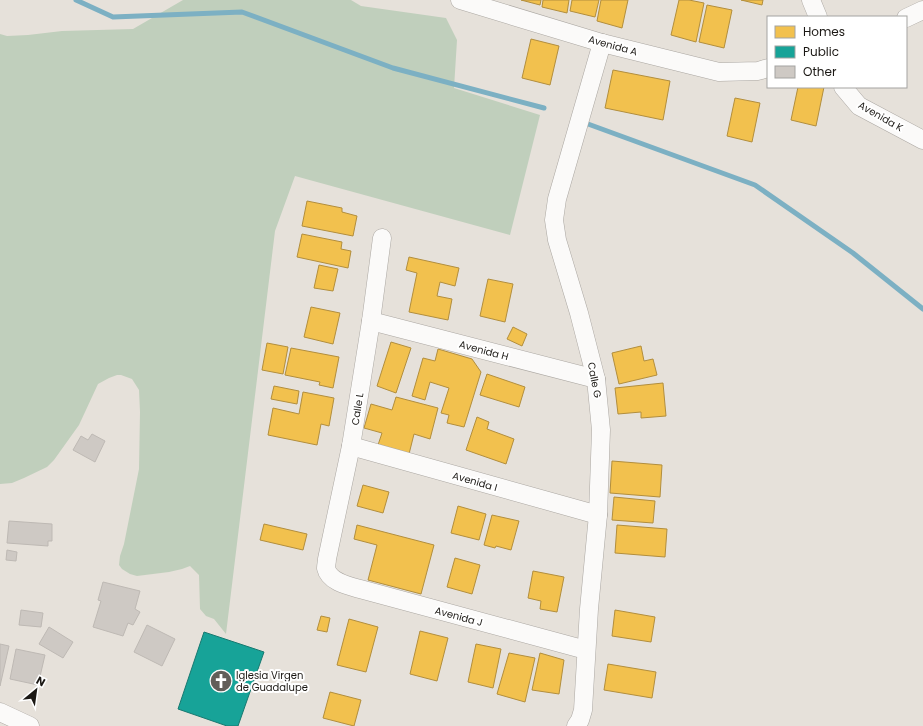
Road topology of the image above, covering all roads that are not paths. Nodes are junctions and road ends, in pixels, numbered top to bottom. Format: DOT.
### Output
graph roads {
  1 [pos="460,0"];
  2 [pos="811,0"];
  3 [pos="923,10"];
  4 [pos="818,16"];
  5 [pos="907,18"];
  6 [pos="602,43"];
  7 [pos="767,68"];
  8 [pos="844,88"];
  9 [pos="923,140"];
  10 [pos="382,238"];
  11 [pos="371,320"];
  12 [pos="596,379"];
  13 [pos="351,446"];
  14 [pos="598,515"];
  15 [pos="332,578"];
  16 [pos="586,650"];
  17 [pos="0,712"];
  18 [pos="30,726"];
  19 [pos="576,726"];
  1 -- 6 [label="street, Avenida A"];
  2 -- 4 [label="street"];
  3 -- 5 [label="street"];
  6 -- 7 [label="street, Avenida A"];
  6 -- 12 [label="street, Calle G"];
  8 -- 9 [label="street, Avenida K"];
  10 -- 11 [label="street, Calle L"];
  11 -- 12 [label="street, Avenida H"];
  11 -- 13 [label="street, Calle L"];
  12 -- 14 [label="street, Calle G"];
  13 -- 14 [label="street, Avenida I"];
  13 -- 15 [label="street, Calle L"];
  14 -- 16 [label="street, Calle G"];
  15 -- 16 [label="street, Avenida J"];
  16 -- 19 [label="street, Calle G"];
  17 -- 18 [label="street"];
}
